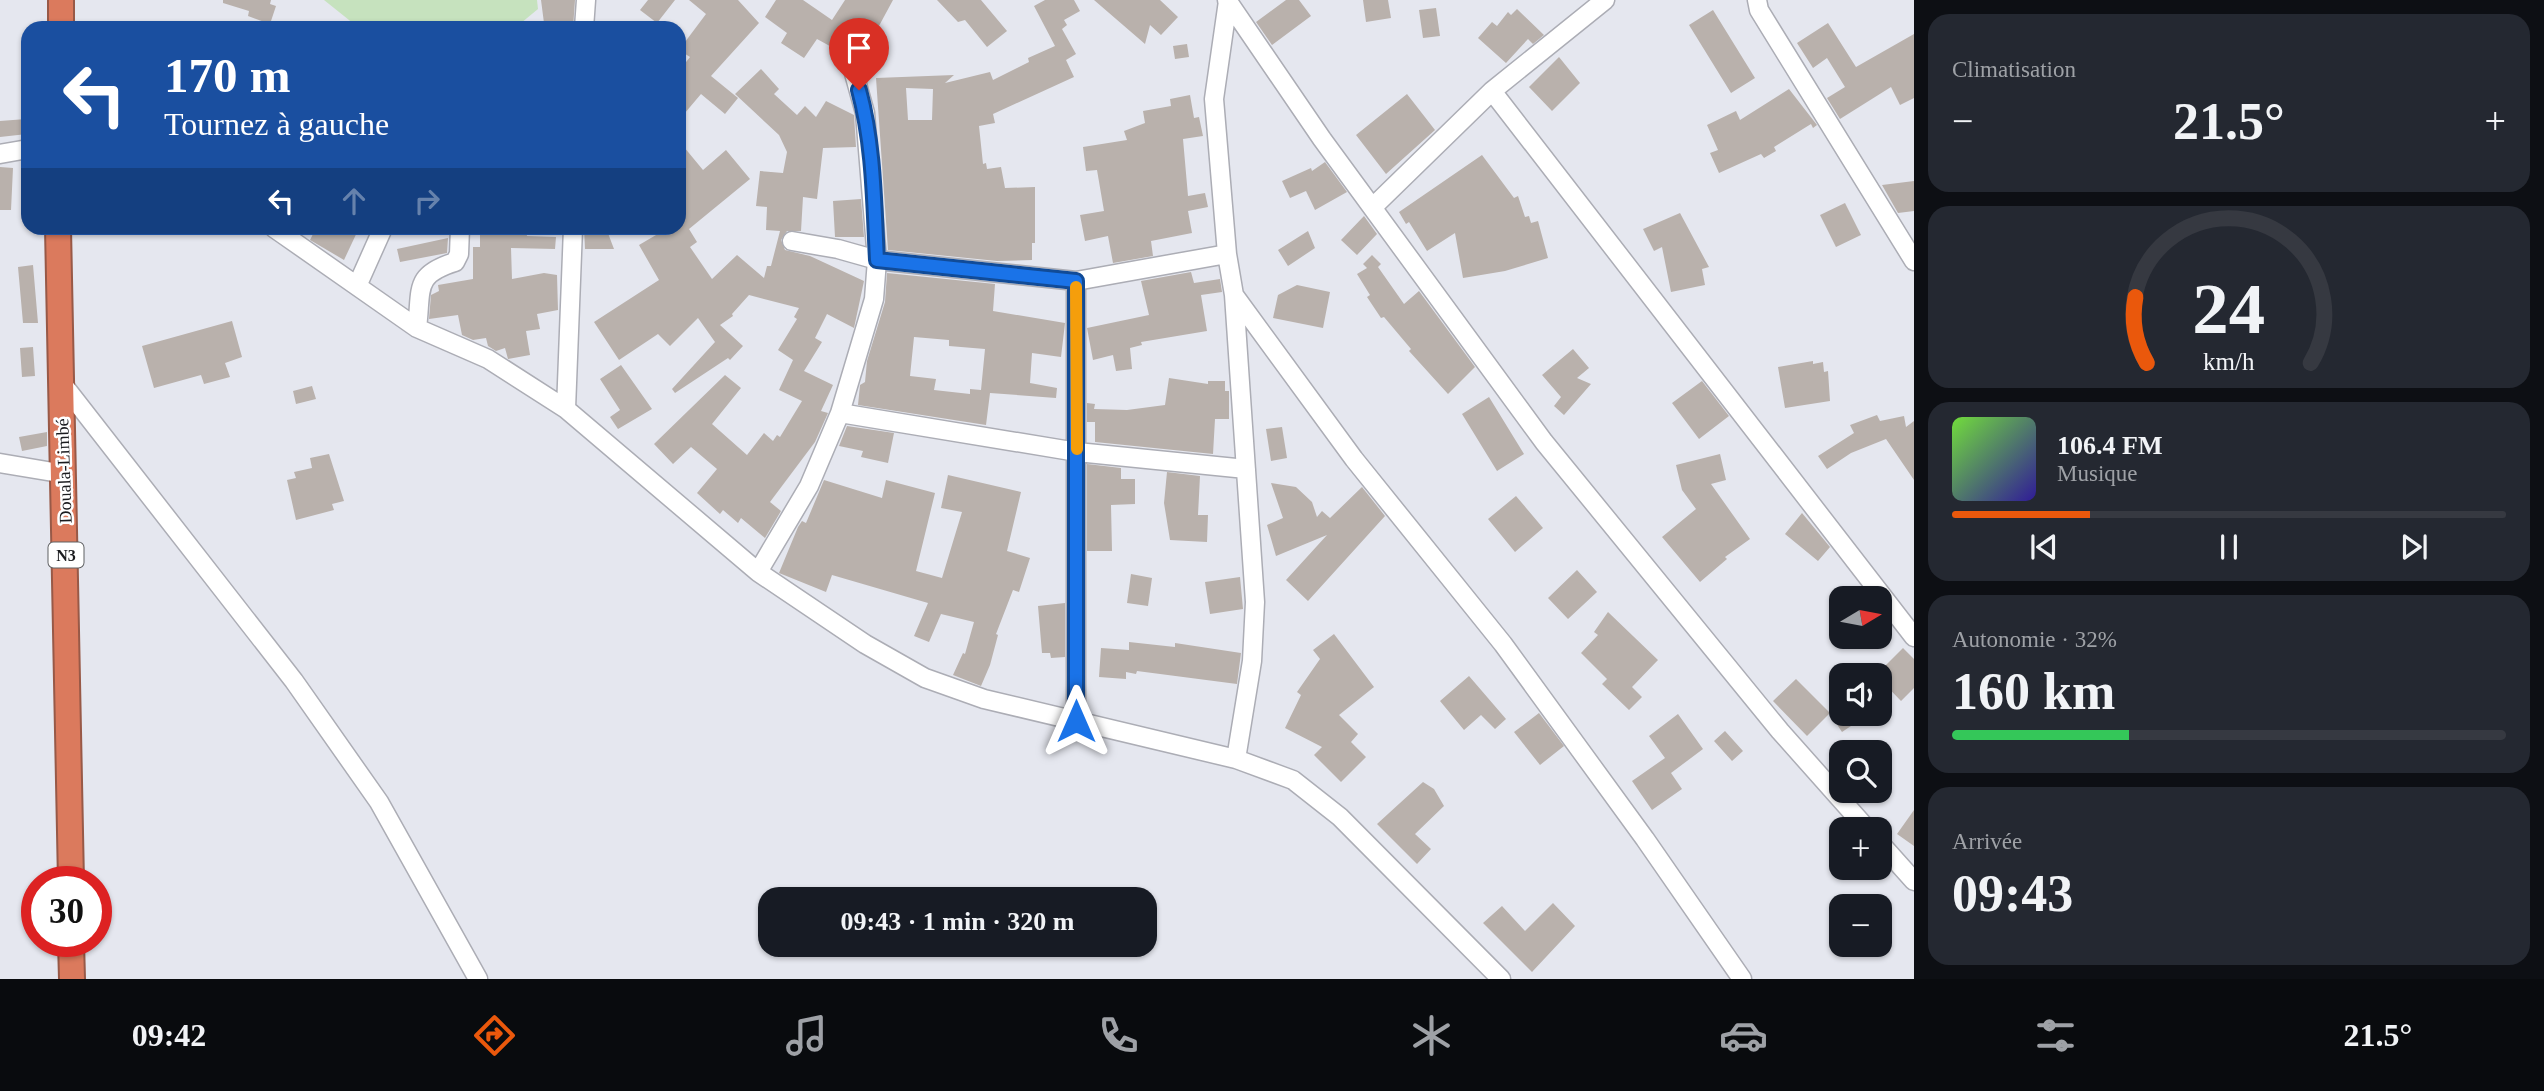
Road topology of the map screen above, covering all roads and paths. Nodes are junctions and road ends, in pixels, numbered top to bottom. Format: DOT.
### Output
graph roads {
  1 [pos="61,0"];
  2 [pos="586,0"];
  3 [pos="1228,0"];
  4 [pos="1605,0"];
  5 [pos="1757,0"];
  6 [pos="61,21"];
  7 [pos="584,21"];
  8 [pos="852,66"];
  9 [pos="1492,91"];
  10 [pos="21,150"];
  11 [pos="0,154"];
  12 [pos="1374,206"];
  13 [pos="58,235"];
  14 [pos="284,235"];
  15 [pos="380,235"];
  16 [pos="460,235"];
  17 [pos="573,235"];
  18 [pos="792,241"];
  19 [pos="1227,254"];
  20 [pos="877,260"];
  21 [pos="1914,261"];
  22 [pos="1076,281"];
  23 [pos="358,284"];
  24 [pos="1234,295"];
  25 [pos="417,328"];
  26 [pos="61,382"];
  27 [pos="566,409"];
  28 [pos="840,413"];
  29 [pos="1077,452"];
  30 [pos="0,463"];
  31 [pos="1246,469"];
  32 [pos="65,474"];
  33 [pos="758,572"];
  34 [pos="1914,638"];
  35 [pos="1076,721"];
  36 [pos="1236,759"];
  37 [pos="1856,817"];
  38 [pos="1892,856"];
  39 [pos="71,866"];
  40 [pos="1914,881"];
  41 [pos="71,957"];
  42 [pos="72,979"];
  43 [pos="478,979"];
  44 [pos="1501,979"];
  45 [pos="1742,979"];
  1 -- 6 [label="highway"];
  2 -- 7 [label="street"];
  3 -- 12 [label="street"];
  3 -- 19 [label="street"];
  4 -- 9 [label="street"];
  5 -- 21 [label="street"];
  8 -- 20 [label="street"];
  9 -- 12 [label="street"];
  9 -- 34 [label="street"];
  10 -- 11 [label="street"];
  12 -- 37 [label="street"];
  13 -- 26 [label="highway, Douala-Limbé / N3"];
  14 -- 23 [label="street"];
  15 -- 23 [label="street"];
  16 -- 25 [label="street"];
  17 -- 27 [label="street"];
  18 -- 20 [label="street"];
  19 -- 22 [label="street"];
  19 -- 24 [label="street"];
  20 -- 22 [label="street"];
  20 -- 28 [label="street"];
  22 -- 29 [label="street"];
  23 -- 25 [label="street"];
  24 -- 31 [label="street"];
  24 -- 45 [label="street"];
  25 -- 27 [label="street"];
  26 -- 32 [label="highway, Douala-Limbé / N3"];
  26 -- 43 [label="street"];
  27 -- 33 [label="street"];
  28 -- 29 [label="street"];
  28 -- 33 [label="street"];
  29 -- 31 [label="street"];
  29 -- 35 [label="street"];
  30 -- 32 [label="street"];
  31 -- 36 [label="street"];
  32 -- 39 [label="highway, Douala-Limbé / N3"];
  33 -- 35 [label="street"];
  35 -- 36 [label="street"];
  36 -- 44 [label="street"];
  38 -- 40 [label="street"];
  41 -- 42 [label="highway"];
}
